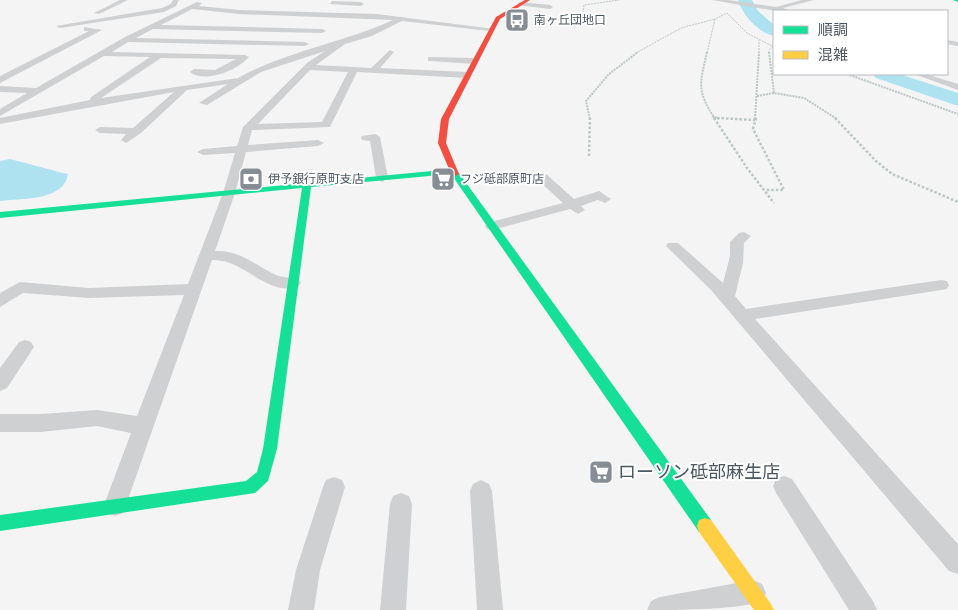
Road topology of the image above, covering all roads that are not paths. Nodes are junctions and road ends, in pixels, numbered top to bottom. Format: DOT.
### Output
graph roads {
  1 [pos="125,0"];
  2 [pos="205,0"];
  3 [pos="771,0"];
  4 [pos="811,0"];
  5 [pos="721,1"];
  6 [pos="175,2"];
  7 [pos="333,2"];
  8 [pos="524,2"];
  9 [pos="191,4"];
  10 [pos="366,4"];
  11 [pos="264,7"];
  12 [pos="550,7"];
  13 [pos="212,9"];
  14 [pos="776,10"];
  15 [pos="256,12"];
  16 [pos="327,15"];
  17 [pos="116,16"];
  18 [pos="401,19"];
  19 [pos="60,26"];
  20 [pos="150,27"];
  21 [pos="185,28"];
  22 [pos="490,29"];
  23 [pos="322,31"];
  24 [pos="101,38"];
  25 [pos="110,38"];
  26 [pos="127,40"];
  27 [pos="343,42"];
  28 [pos="272,43"];
  29 [pos="305,44"];
  30 [pos="390,52"];
  31 [pos="102,54"];
  32 [pos="158,56"];
  33 [pos="214,57"];
  34 [pos="246,57"];
  35 [pos="431,59"];
  36 [pos="474,61"];
  37 [pos="308,67"];
  38 [pos="354,69"];
  39 [pos="258,70"];
  40 [pos="373,70"];
  41 [pos="194,72"];
  42 [pos="396,72"];
  43 [pos="466,75"];
  44 [pos="921,75"];
  45 [pos="0,80"];
  46 [pos="240,80"];
  47 [pos="393,83"];
  48 [pos="958,87"];
  49 [pos="0,89"];
  50 [pos="183,89"];
  51 [pos="39,91"];
  52 [pos="170,91"];
  53 [pos="204,103"];
  54 [pos="88,104"];
  55 [pos="0,113"];
  56 [pos="0,121"];
  57 [pos="249,127"];
  58 [pos="100,130"];
  59 [pos="137,131"];
  60 [pos="366,138"];
  61 [pos="126,140"];
  62 [pos="318,143"];
  63 [pos="242,148"];
  64 [pos="203,152"];
  65 [pos="453,171"];
  66 [pos="542,177"];
  67 [pos="382,178"];
  68 [pos="306,185"];
  69 [pos="229,193"];
  70 [pos="604,199"];
  71 [pos="575,207"];
  72 [pos="0,215"];
  73 [pos="492,226"];
  74 [pos="744,236"];
  75 [pos="673,246"];
  76 [pos="206,256"];
  77 [pos="293,283"];
  78 [pos="941,285"];
  79 [pos="194,289"];
  80 [pos="727,297"];
  81 [pos="0,301"];
  82 [pos="742,315"];
  83 [pos="25,347"];
  84 [pos="0,383"];
  85 [pos="0,423"];
  86 [pos="143,426"];
  87 [pos="784,486"];
  88 [pos="334,487"];
  89 [pos="481,491"];
  90 [pos="401,504"];
  91 [pos="115,505"];
  92 [pos="0,522"];
  93 [pos="958,562"];
  94 [pos="759,602"];
  95 [pos="301,610"];
  96 [pos="393,610"];
  97 [pos="490,610"];
  98 [pos="660,610"];
  99 [pos="864,610"];
  1 -- 17 [label="street"];
  2 -- 9 [label="street"];
  3 -- 14 [label="street"];
  4 -- 14 [label="street"];
  5 -- 14 [label="street"];
  6 -- 9 [label="street"];
  6 -- 17 [label="street"];
  7 -- 10 [label="street"];
  7 -- 16 [label="street"];
  8 -- 12 [label="street"];
  8 -- 22 [label="street"];
  9 -- 13 [label="street"];
  9 -- 20 [label="street"];
  11 -- 15 [label="street"];
  13 -- 15 [label="street"];
  13 -- 21 [label="street"];
  15 -- 16 [label="street"];
  16 -- 18 [label="street"];
  16 -- 23 [label="street"];
  17 -- 19 [label="street"];
  18 -- 22 [label="street"];
  18 -- 27 [label="street"];
  20 -- 21 [label="street"];
  20 -- 26 [label="street"];
  21 -- 23 [label="street"];
  22 -- 36 [label="street"];
  23 -- 29 [label="street"];
  24 -- 45 [label="street"];
  25 -- 26 [label="street"];
  26 -- 28 [label="street"];
  26 -- 31 [label="street"];
  27 -- 37 [label="street"];
  27 -- 39 [label="street"];
  28 -- 29 [label="street"];
  28 -- 34 [label="street"];
  29 -- 39 [label="street"];
  30 -- 40 [label="street"];
  31 -- 32 [label="street"];
  31 -- 51 [label="street"];
  32 -- 33 [label="street"];
  32 -- 54 [label="street"];
  33 -- 34 [label="street"];
  33 -- 41 [label="street"];
  34 -- 41 [label="street"];
  35 -- 36 [label="street"];
  36 -- 43 [label="street"];
  37 -- 38 [label="street"];
  37 -- 57 [label="street"];
  38 -- 40 [label="street"];
  38 -- 57 [label="street"];
  39 -- 46 [label="street"];
  40 -- 42 [label="street"];
  41 -- 52 [label="street"];
  42 -- 43 [label="street"];
  42 -- 47 [label="street"];
  43 -- 65 [label="street"];
  44 -- 48 [label="street"];
  46 -- 50 [label="street"];
  46 -- 53 [label="street"];
  49 -- 51 [label="street"];
  50 -- 52 [label="street"];
  50 -- 59 [label="street"];
  51 -- 55 [label="street"];
  52 -- 54 [label="street"];
  54 -- 56 [label="street"];
  57 -- 63 [label="street"];
  58 -- 59 [label="street"];
  59 -- 61 [label="street"];
  60 -- 67 [label="street"];
  62 -- 63 [label="street"];
  63 -- 64 [label="street"];
  63 -- 69 [label="street"];
  65 -- 67 [label="street"];
  65 -- 73 [label="street"];
  66 -- 71 [label="street"];
  67 -- 68 [label="street"];
  68 -- 69 [label="street"];
  68 -- 77 [label="street"];
  69 -- 72 [label="street"];
  69 -- 76 [label="street"];
  70 -- 71 [label="street"];
  71 -- 73 [label="street"];
  73 -- 94 [label="street"];
  74 -- 80 [label="street"];
  75 -- 80 [label="street"];
  76 -- 77 [label="street"];
  76 -- 79 [label="street"];
  77 -- 91 [label="street"];
  78 -- 82 [label="street"];
  79 -- 81 [label="street"];
  79 -- 86 [label="street"];
  80 -- 82 [label="street"];
  82 -- 93 [label="street"];
  83 -- 84 [label="street"];
  85 -- 86 [label="street"];
  86 -- 91 [label="street"];
  87 -- 99 [label="street"];
  88 -- 95 [label="street"];
  89 -- 97 [label="street"];
  90 -- 96 [label="street"];
  91 -- 92 [label="street"];
  94 -- 98 [label="street"];
}
